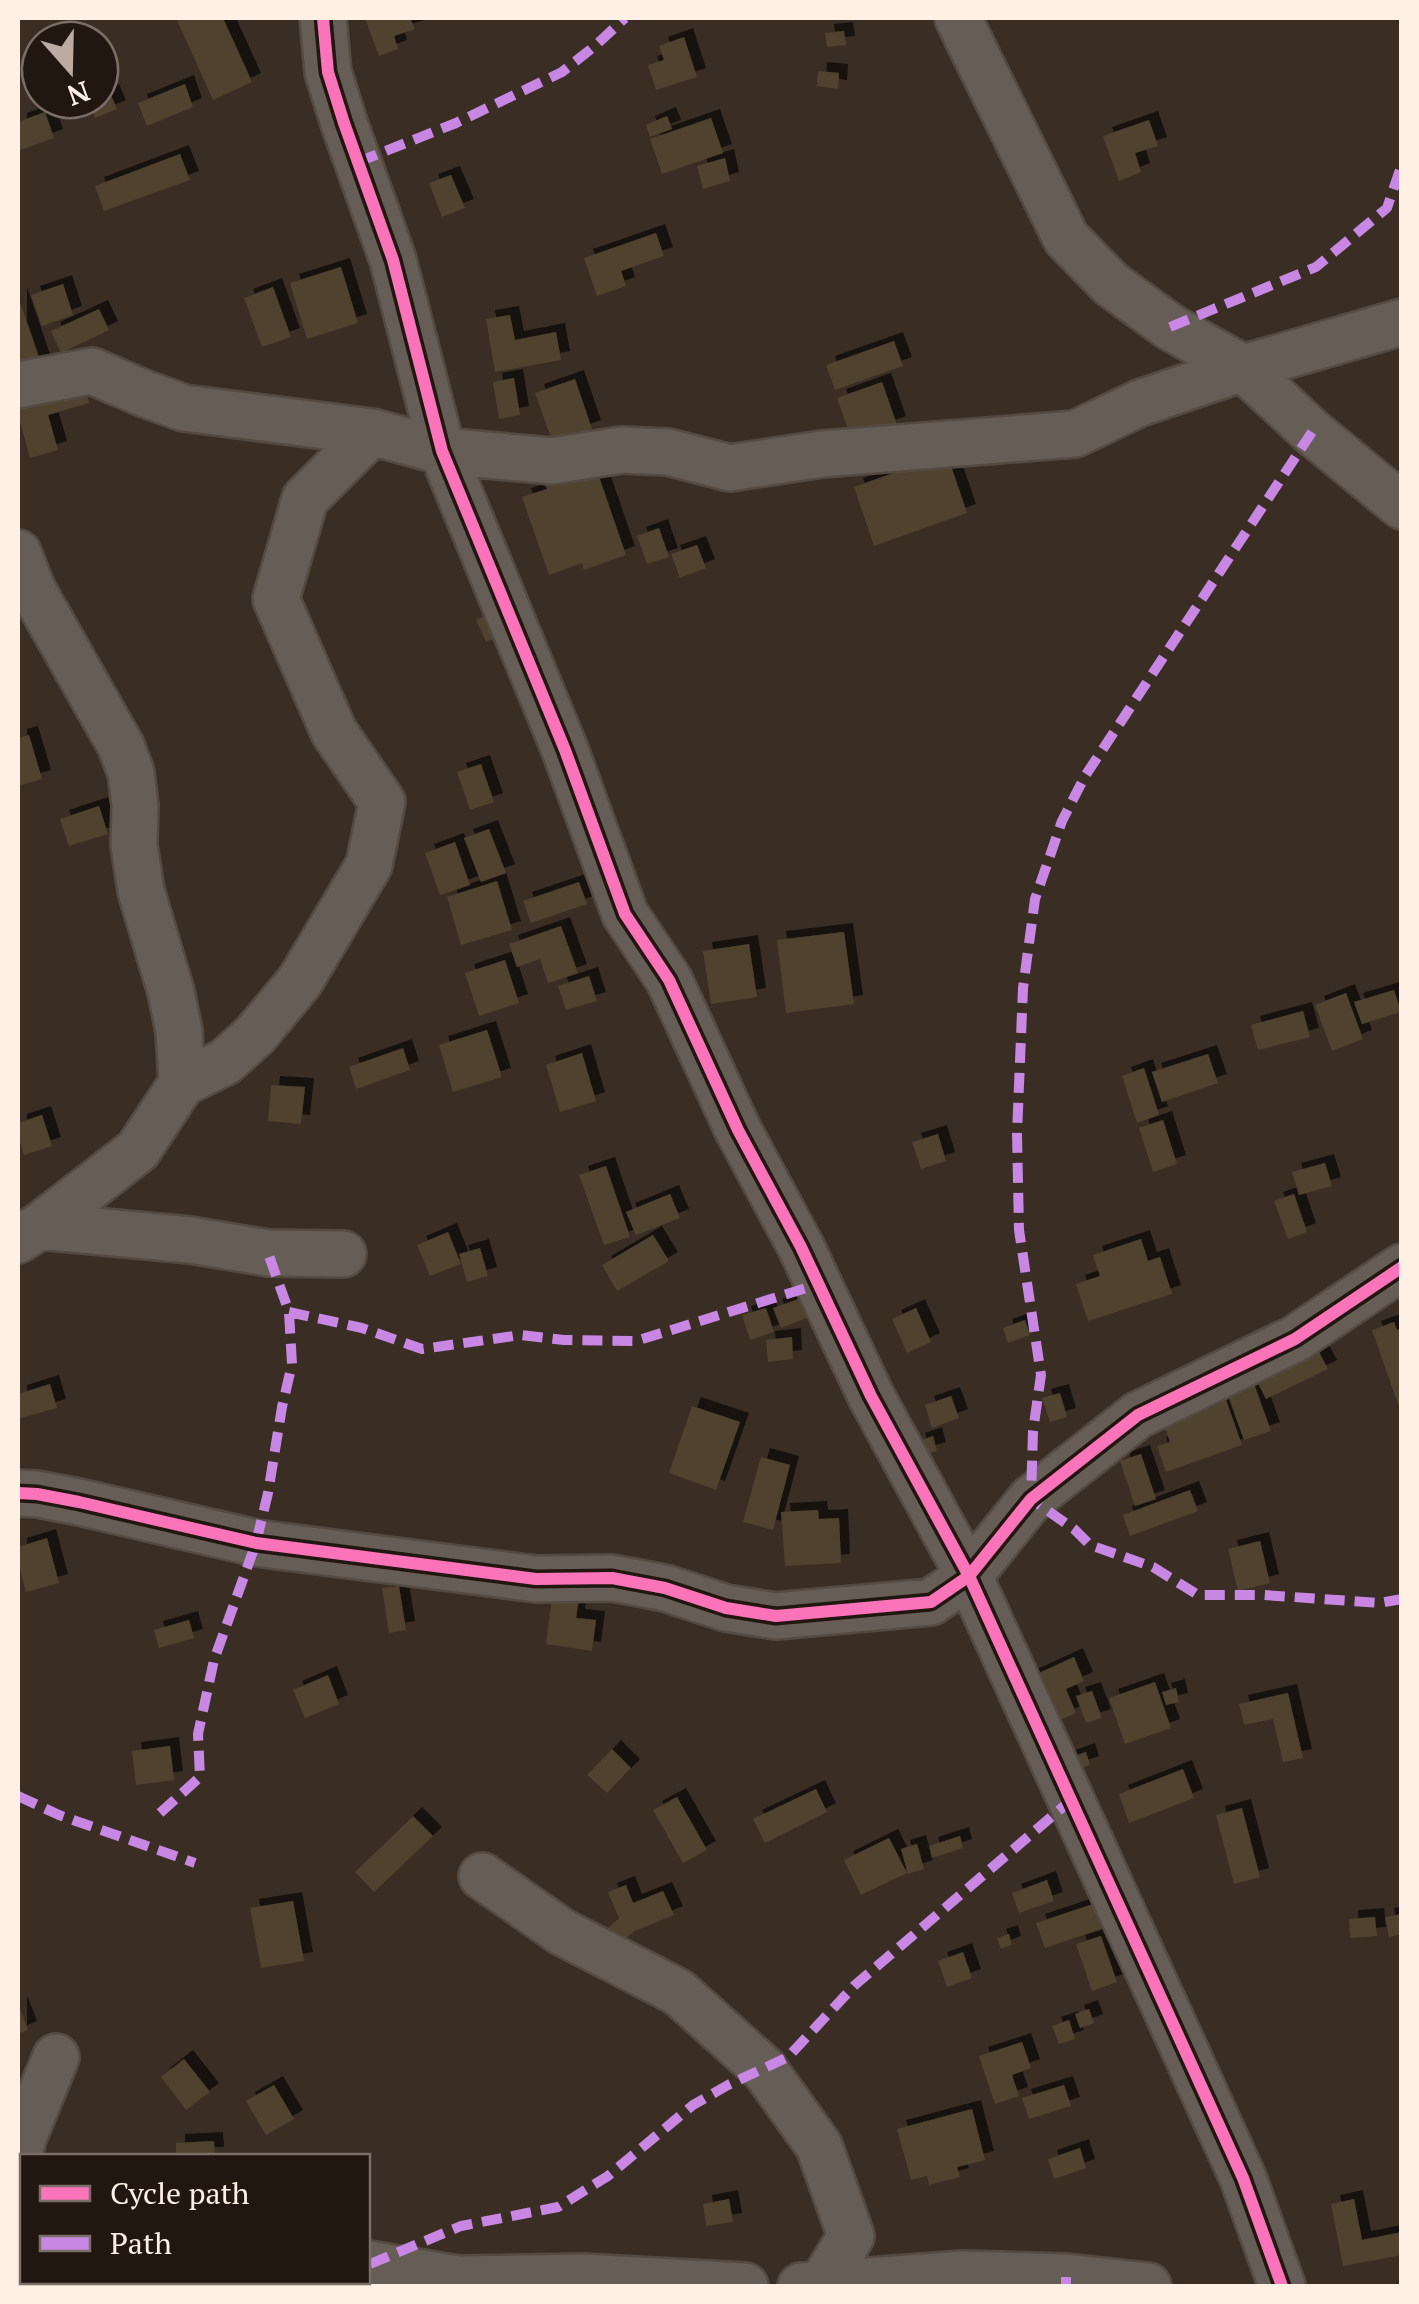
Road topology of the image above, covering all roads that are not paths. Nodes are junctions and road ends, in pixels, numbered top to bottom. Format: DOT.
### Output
graph roads {
  1 [pos="323,18"];
  2 [pos="958,18"];
  3 [pos="1402,322"];
  4 [pos="1243,368"];
  5 [pos="18,385"];
  6 [pos="372,432"];
  7 [pos="442,451"];
  8 [pos="1402,506"];
  9 [pos="18,553"];
  10 [pos="182,1083"];
  11 [pos="29,1233"];
  12 [pos="344,1254"];
  13 [pos="1402,1267"];
  14 [pos="18,1493"];
  15 [pos="969,1576"];
  16 [pos="482,1876"];
  17 [pos="56,2057"];
  18 [pos="18,2160"];
  19 [pos="370,2264"];
  20 [pos="808,2285"];
  21 [pos="745,2286"];
  22 [pos="1148,2286"];
  23 [pos="1282,2286"];
  1 -- 7 [label="street"];
  2 -- 4 [label="street"];
  3 -- 4 [label="street"];
  4 -- 7 [label="street"];
  4 -- 8 [label="street"];
  5 -- 6 [label="street"];
  6 -- 7 [label="street"];
  6 -- 10 [label="street"];
  7 -- 15 [label="street"];
  9 -- 10 [label="street"];
  10 -- 11 [label="street"];
  11 -- 12 [label="street"];
  13 -- 15 [label="street"];
  14 -- 15 [label="street"];
  15 -- 23 [label="street"];
  16 -- 20 [label="street"];
  17 -- 18 [label="street"];
  19 -- 21 [label="street"];
  20 -- 22 [label="street"];
}
